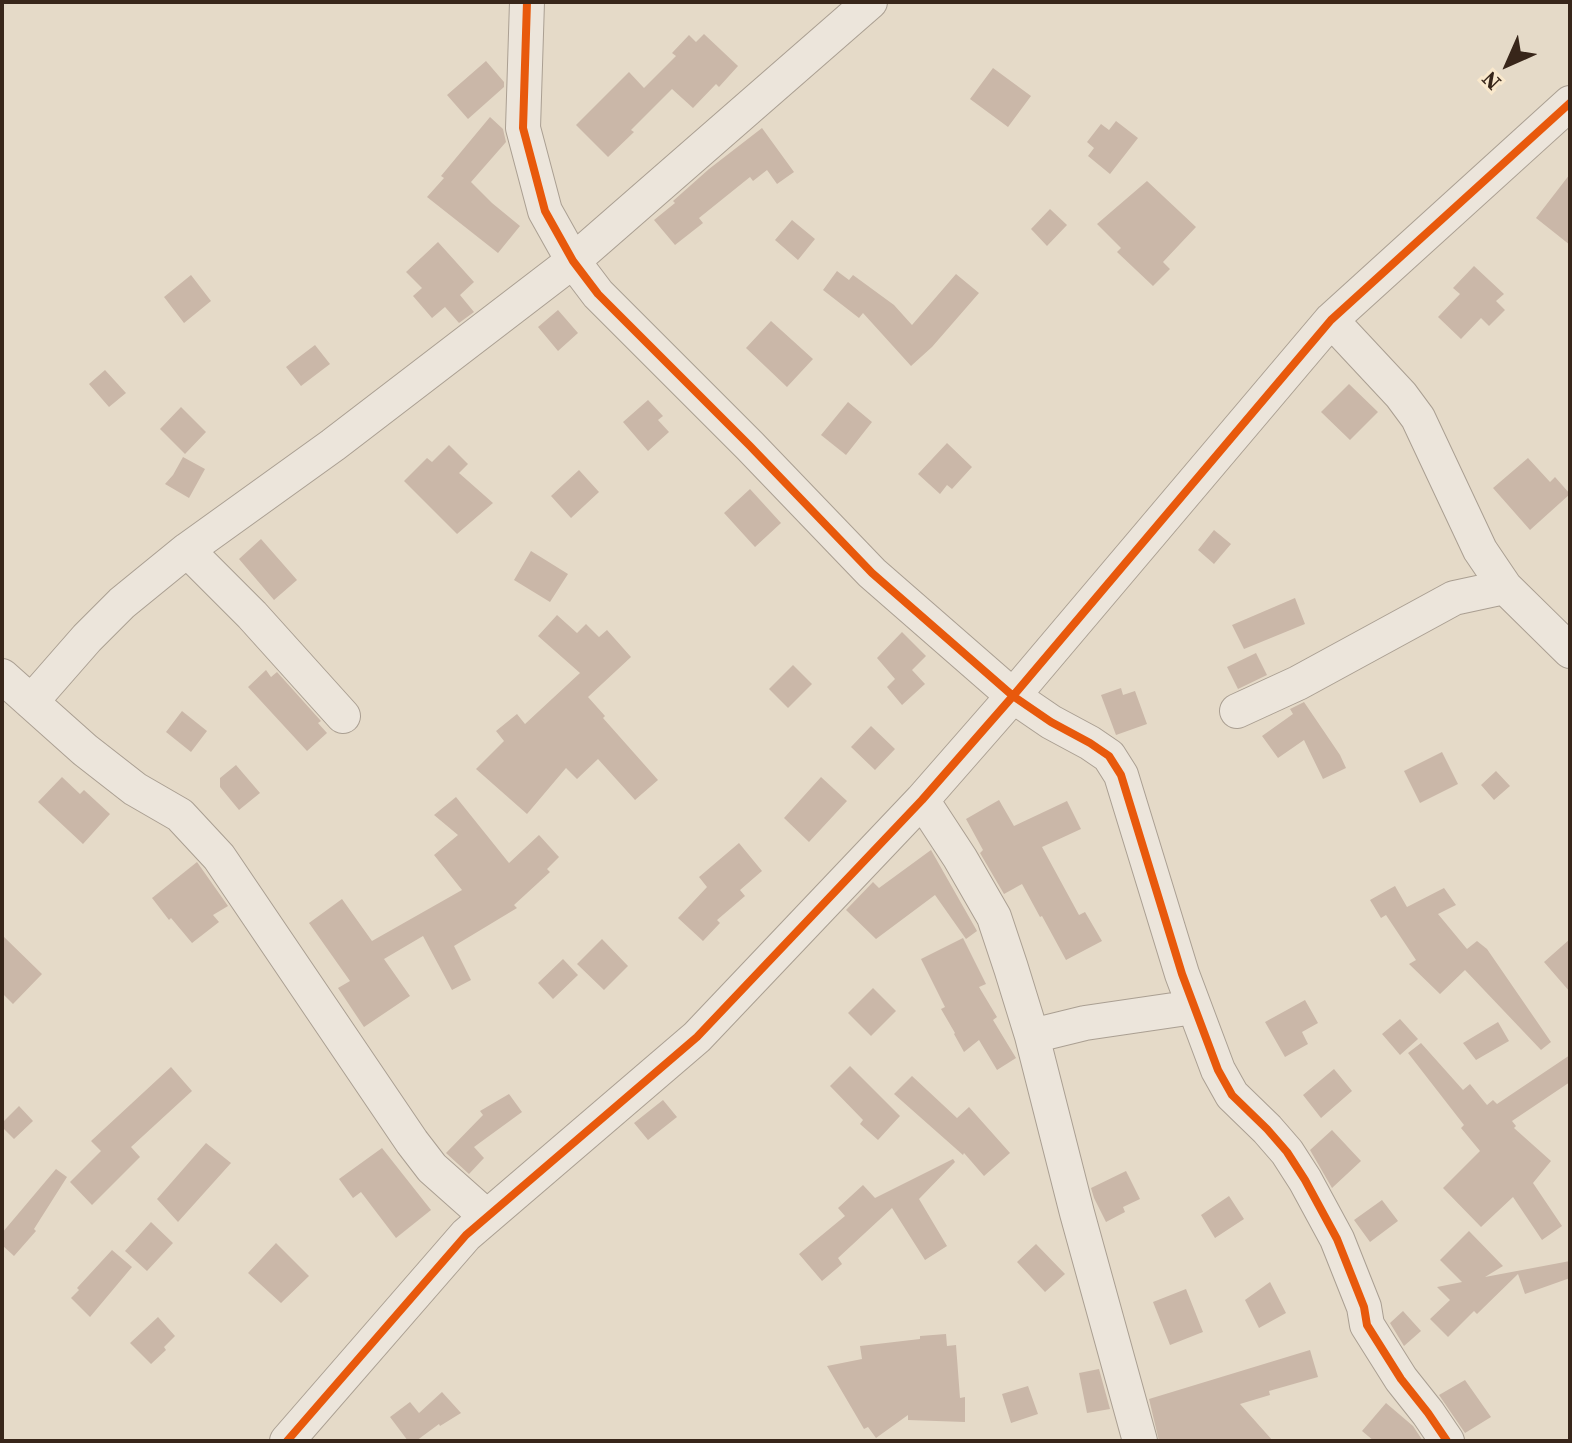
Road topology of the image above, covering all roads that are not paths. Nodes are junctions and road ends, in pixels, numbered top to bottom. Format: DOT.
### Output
graph roads {
  1 [pos="527,2"];
  2 [pos="870,2"];
  3 [pos="1570,103"];
  4 [pos="573,261"];
  5 [pos="1331,320"];
  6 [pos="187,550"];
  7 [pos="1505,587"];
  8 [pos="1570,651"];
  9 [pos="2,676"];
  10 [pos="1013,696"];
  11 [pos="31,702"];
  12 [pos="1237,711"];
  13 [pos="343,716"];
  14 [pos="922,800"];
  15 [pos="1194,1007"];
  16 [pos="1032,1036"];
  17 [pos="486,1216"];
  18 [pos="287,1441"];
  19 [pos="1140,1441"];
  20 [pos="1447,1441"];
  1 -- 4 [label="street"];
  2 -- 4 [label="street"];
  3 -- 5 [label="street"];
  4 -- 6 [label="street"];
  4 -- 10 [label="street"];
  5 -- 7 [label="street"];
  5 -- 10 [label="street"];
  6 -- 11 [label="street"];
  6 -- 13 [label="street"];
  7 -- 8 [label="street"];
  7 -- 12 [label="street"];
  9 -- 11 [label="street"];
  10 -- 14 [label="street"];
  10 -- 15 [label="street"];
  11 -- 17 [label="street"];
  14 -- 16 [label="street"];
  14 -- 17 [label="street"];
  15 -- 16 [label="street"];
  15 -- 20 [label="street"];
  16 -- 19 [label="street"];
  17 -- 18 [label="street"];
}
